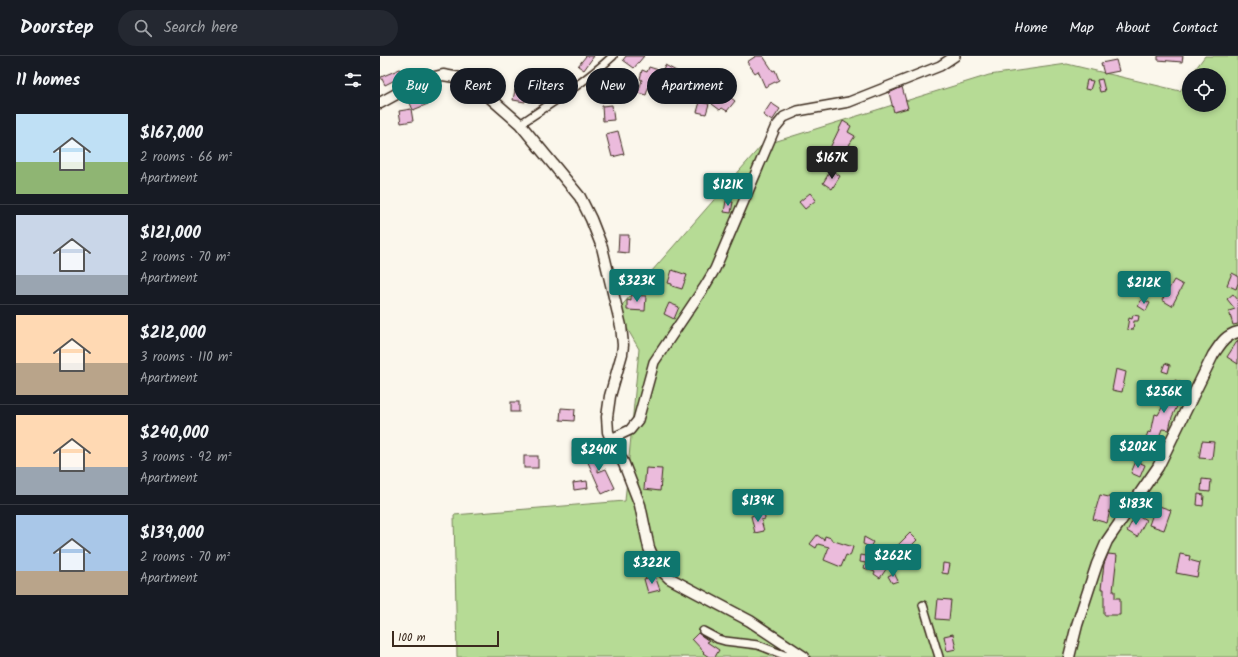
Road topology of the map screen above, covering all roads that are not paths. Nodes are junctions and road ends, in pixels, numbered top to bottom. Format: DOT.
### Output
graph roads {
  1 [pos="613,56"];
  2 [pos="955,56"];
  3 [pos="380,103"];
  4 [pos="520,124"];
  5 [pos="1238,332"];
  6 [pos="611,440"];
  7 [pos="923,606"];
  8 [pos="703,631"];
  9 [pos="803,657"];
  10 [pos="939,657"];
  11 [pos="1069,657"];
  1 -- 4 [label="street"];
  2 -- 6 [label="street"];
  3 -- 4 [label="main road"];
  4 -- 6 [label="main road"];
  5 -- 11 [label="main road"];
  6 -- 9 [label="main road"];
  7 -- 10 [label="street"];
  8 -- 9 [label="street"];
}
